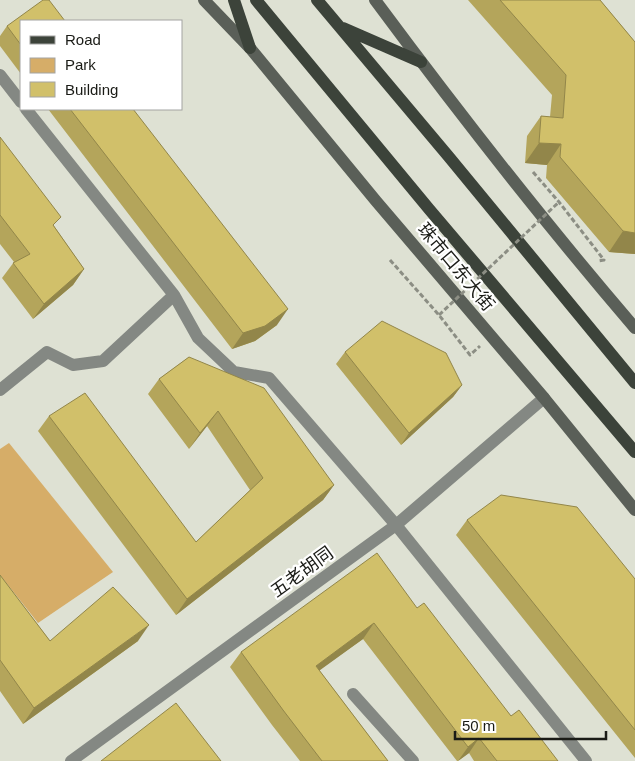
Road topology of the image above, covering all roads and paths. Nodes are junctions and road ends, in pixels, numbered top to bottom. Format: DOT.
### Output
graph roads {
  1 [pos="204,0"];
  2 [pos="234,0"];
  3 [pos="256,0"];
  4 [pos="317,0"];
  5 [pos="375,0"];
  6 [pos="339,26"];
  7 [pos="250,48"];
  8 [pos="421,62"];
  9 [pos="0,75"];
  10 [pos="20,101"];
  11 [pos="27,110"];
  12 [pos="533,172"];
  13 [pos="559,202"];
  14 [pos="390,260"];
  15 [pos="604,260"];
  16 [pos="174,295"];
  17 [pos="439,315"];
  18 [pos="635,328"];
  19 [pos="470,355"];
  20 [pos="635,383"];
  21 [pos="0,390"];
  22 [pos="544,398"];
  23 [pos="635,452"];
  24 [pos="635,510"];
  25 [pos="396,525"];
  26 [pos="353,694"];
  27 [pos="71,761"];
  28 [pos="413,761"];
  29 [pos="586,761"];
  1 -- 7 [label="street, 珠市口东大街"];
  2 -- 7 [label="main road"];
  3 -- 23 [label="main road, 珠市口东大街"];
  4 -- 6 [label="main road"];
  5 -- 8 [label="street"];
  6 -- 8 [label="main road"];
  6 -- 20 [label="main road"];
  7 -- 22 [label="street, 珠市口东大街"];
  8 -- 18 [label="street"];
  9 -- 10 [label="street"];
  11 -- 16 [label="street"];
  12 -- 13 [label="path"];
  13 -- 15 [label="path"];
  13 -- 17 [label="path, bridge"];
  14 -- 17 [label="path"];
  16 -- 21 [label="street"];
  16 -- 25 [label="street"];
  17 -- 19 [label="path"];
  22 -- 24 [label="street, 珠市口东大街"];
  22 -- 25 [label="street, 五老胡同"];
  25 -- 27 [label="street, 五老胡同"];
  25 -- 29 [label="street"];
  26 -- 28 [label="street"];
}
